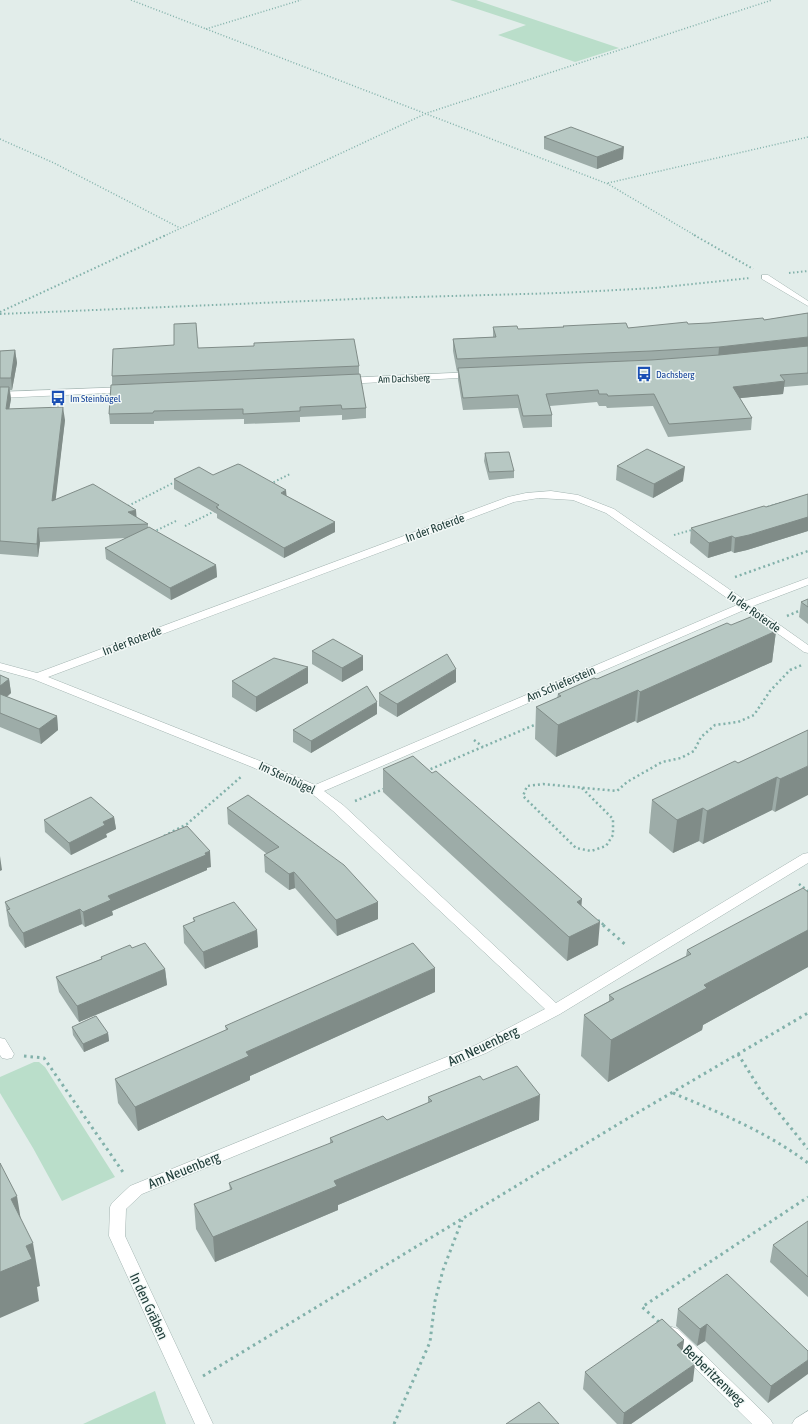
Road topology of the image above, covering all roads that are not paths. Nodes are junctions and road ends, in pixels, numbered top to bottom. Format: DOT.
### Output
graph roads {
  1 [pos="765,277"];
  2 [pos="808,304"];
  3 [pos="484,375"];
  4 [pos="334,381"];
  5 [pos="137,389"];
  6 [pos="0,395"];
  7 [pos="808,581"];
  8 [pos="744,606"];
  9 [pos="808,650"];
  10 [pos="0,666"];
  11 [pos="37,677"];
  12 [pos="315,790"];
  13 [pos="808,857"];
  14 [pos="555,1010"];
  15 [pos="136,1190"];
  16 [pos="663,1326"];
  17 [pos="808,1419"];
  18 [pos="204,1424"];
  19 [pos="764,1424"];
  20 [pos="801,1424"];
  1 -- 2 [label="lane"];
  3 -- 4 [label="street, Am Dachsberg"];
  5 -- 6 [label="street"];
  7 -- 8 [label="street, Am Schieferstein"];
  8 -- 9 [label="street, In der Roterde"];
  8 -- 11 [label="street, In der Roterde"];
  8 -- 12 [label="street, Am Schieferstein"];
  10 -- 11 [label="street, Im Steinbügel"];
  11 -- 12 [label="street, Im Steinbügel"];
  12 -- 14 [label="street, Im Steinbügel"];
  13 -- 14 [label="street, Am Neuenberg"];
  14 -- 15 [label="street, Am Neuenberg"];
  15 -- 18 [label="street, In den Gräben"];
  16 -- 19 [label="street, Berberitzenweg"];
  17 -- 20 [label="street"];
}
